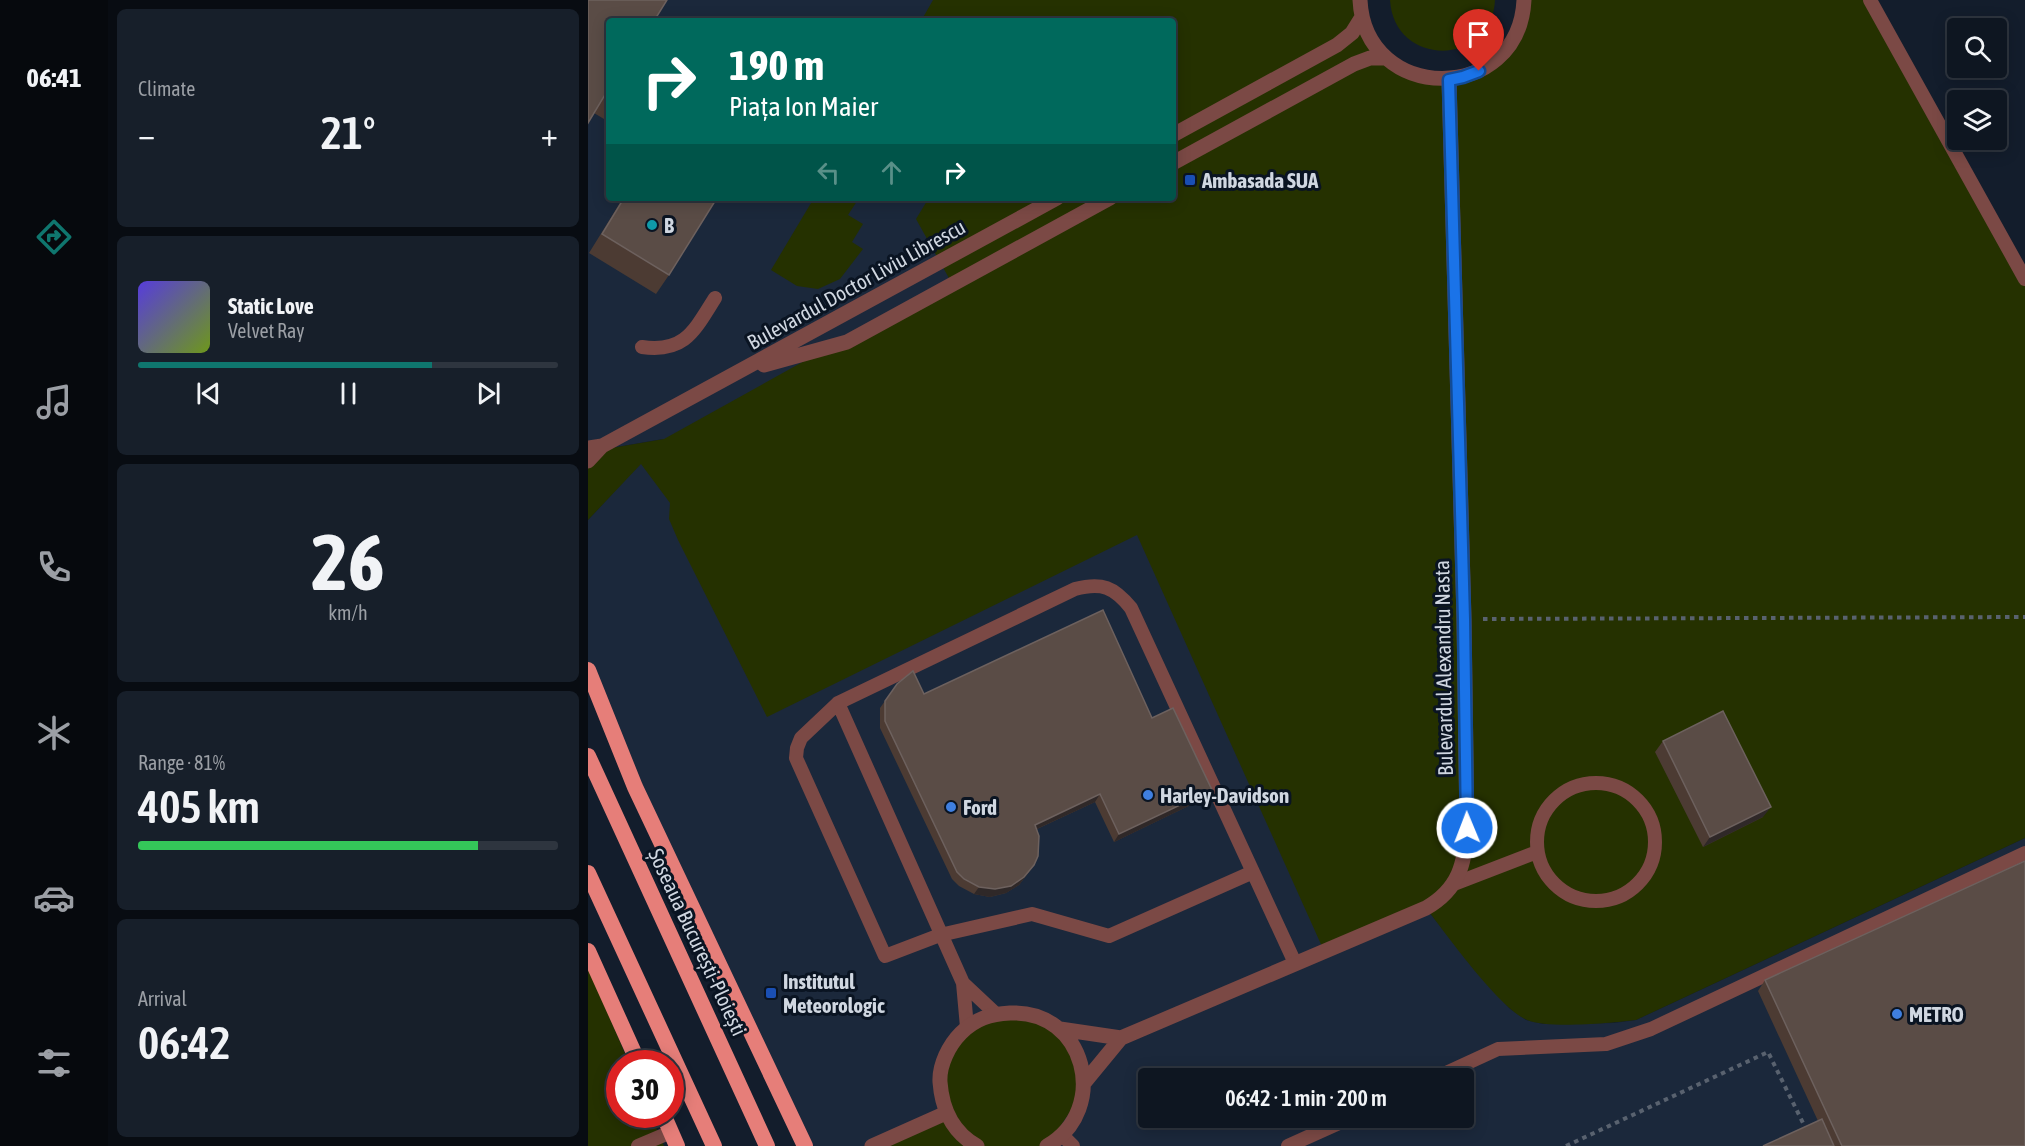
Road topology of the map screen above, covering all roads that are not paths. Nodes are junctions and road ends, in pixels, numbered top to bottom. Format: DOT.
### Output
graph roads {
  1 [pos="1360,0"];
  2 [pos="1524,0"];
  3 [pos="1870,0"];
  4 [pos="1362,17"];
  5 [pos="1386,58"];
  6 [pos="1449,80"];
  7 [pos="1176,133"];
  8 [pos="1176,161"];
  9 [pos="1052,201"];
  10 [pos="1105,201"];
  11 [pos="2025,279"];
  12 [pos="715,298"];
  13 [pos="642,347"];
  14 [pos="738,373"];
  15 [pos="595,447"];
  16 [pos="588,461"];
  17 [pos="588,670"];
  18 [pos="838,703"];
  19 [pos="588,756"];
  20 [pos="1537,852"];
  21 [pos="2025,853"];
  22 [pos="1253,872"];
  23 [pos="588,873"];
  24 [pos="1454,884"];
  25 [pos="940,935"];
  26 [pos="588,951"];
  27 [pos="1295,963"];
  28 [pos="963,983"];
  29 [pos="995,1013"];
  30 [pos="967,1027"];
  31 [pos="1060,1029"];
  32 [pos="1121,1038"];
  33 [pos="633,1050"];
  34 [pos="1457,1068"];
  35 [pos="1084,1083"];
  36 [pos="946,1113"];
  37 [pos="1328,1128"];
  38 [pos="674,1139"];
  39 [pos="1068,1141"];
  40 [pos="638,1146"];
  41 [pos="714,1146"];
  42 [pos="767,1146"];
  43 [pos="805,1146"];
  44 [pos="872,1146"];
  45 [pos="976,1146"];
  46 [pos="1047,1146"];
  47 [pos="1288,1146"];
  1 -- 4 [label="street"];
  2 -- 6 [label="street"];
  3 -- 11 [label="lane"];
  4 -- 5 [label="street"];
  4 -- 7 [label="street"];
  5 -- 6 [label="street"];
  5 -- 8 [label="street"];
  6 -- 24 [label="street, Bulevardul Alexandru Nasta"];
  9 -- 14 [label="street, Bulevardul Doctor Liviu Librescu"];
  10 -- 14 [label="street, Bulevardul Doctor Liviu Librescu"];
  12 -- 13 [label="lane"];
  14 -- 15 [label="street, Bulevardul Doctor Liviu Librescu"];
  15 -- 16 [label="street, Bulevardul Doctor Liviu Librescu"];
  17 -- 43 [label="highway"];
  18 -- 22 [label="lane"];
  18 -- 25 [label="lane"];
  18 -- 25 [label="lane"];
  19 -- 42 [label="highway, Șoseaua București-Ploiești"];
  20 -- 20 [label="lane"];
  20 -- 24 [label="lane"];
  21 -- 34 [label="lane"];
  22 -- 25 [label="lane"];
  22 -- 27 [label="lane"];
  23 -- 41 [label="highway"];
  24 -- 27 [label="street, Bulevardul Alexandru Nasta"];
  25 -- 28 [label="lane"];
  26 -- 33 [label="highway"];
  27 -- 32 [label="street, Bulevardul Alexandru Nasta"];
  28 -- 29 [label="lane"];
  28 -- 30 [label="lane"];
  29 -- 30 [label="street"];
  29 -- 31 [label="street"];
  30 -- 36 [label="street"];
  31 -- 32 [label="street"];
  31 -- 35 [label="street"];
  32 -- 35 [label="street, Bulevardul Alexandru Nasta"];
  35 -- 39 [label="street"];
  36 -- 44 [label="street"];
  36 -- 45 [label="street"];
  37 -- 47 [label="lane"];
  38 -- 40 [label="lane"];
  39 -- 46 [label="street"];
}
